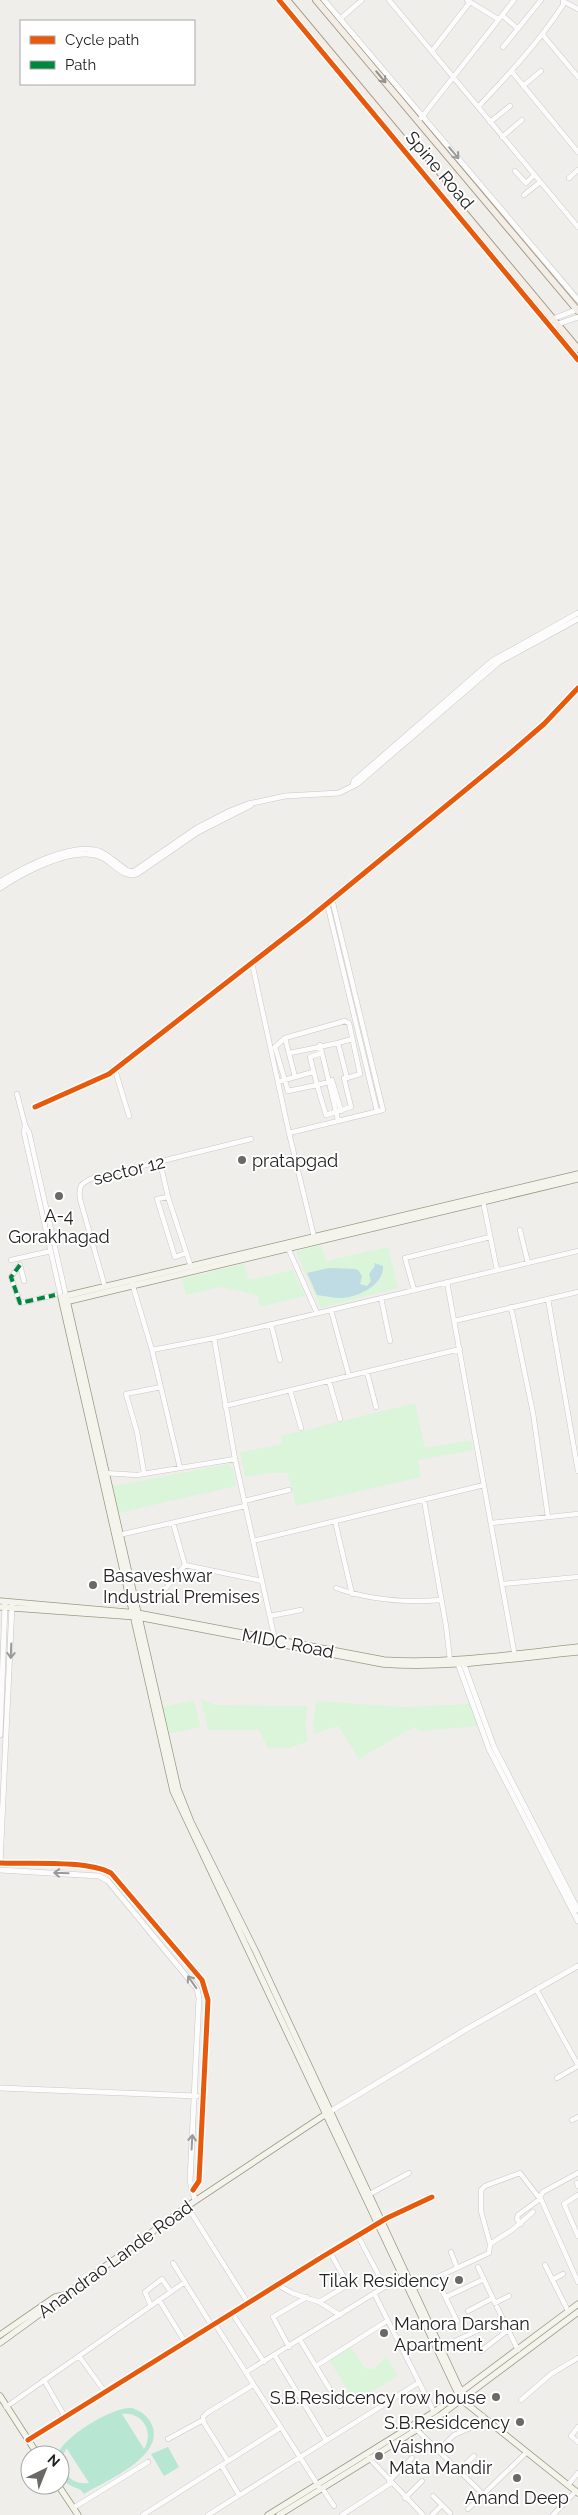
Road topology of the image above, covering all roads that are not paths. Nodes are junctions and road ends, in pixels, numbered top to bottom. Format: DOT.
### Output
graph roads {
  1 [pos="279,0"];
  2 [pos="287,0"];
  3 [pos="316,0"];
  4 [pos="324,0"];
  5 [pos="362,0"];
  6 [pos="389,0"];
  7 [pos="514,0"];
  8 [pos="541,0"];
  9 [pos="471,1"];
  10 [pos="563,1"];
  11 [pos="578,10"];
  12 [pos="500,17"];
  13 [pos="340,19"];
  14 [pos="518,29"];
  15 [pos="542,34"];
  16 [pos="503,47"];
  17 [pos="432,52"];
  18 [pos="541,71"];
  19 [pos="512,72"];
  20 [pos="452,76"];
  21 [pos="578,77"];
  22 [pos="523,86"];
  23 [pos="510,106"];
  24 [pos="478,108"];
  25 [pos="421,118"];
  26 [pos="522,120"];
  27 [pos="490,122"];
  28 [pos="502,137"];
  29 [pos="578,152"];
  30 [pos="578,170"];
  31 [pos="515,171"];
  32 [pos="534,175"];
  33 [pos="569,178"];
  34 [pos="540,182"];
  35 [pos="524,195"];
  36 [pos="578,227"];
  37 [pos="578,300"];
  38 [pos="578,312"];
  39 [pos="553,322"];
  40 [pos="566,339"];
  41 [pos="578,349"];
  42 [pos="578,360"];
  43 [pos="578,613"];
  44 [pos="578,619"];
  45 [pos="578,688"];
  46 [pos="433,715"];
  47 [pos="251,805"];
  48 [pos="0,882"];
  49 [pos="0,888"];
  50 [pos="332,899"];
  51 [pos="327,903"];
  52 [pos="252,963"];
  53 [pos="285,1038"];
  54 [pos="352,1041"];
  55 [pos="363,1042"];
  56 [pos="338,1043"];
  57 [pos="320,1045"];
  58 [pos="290,1053"];
  59 [pos="322,1053"];
  60 [pos="115,1070"];
  61 [pos="314,1072"];
  62 [pos="295,1077"];
  63 [pos="345,1078"];
  64 [pos="284,1080"];
  65 [pos="330,1081"];
  66 [pos="277,1082"];
  67 [pos="317,1085"];
  68 [pos="17,1094"];
  69 [pos="35,1107"];
  70 [pos="338,1111"];
  71 [pos="377,1111"];
  72 [pos="129,1116"];
  73 [pos="338,1120"];
  74 [pos="25,1125"];
  75 [pos="289,1133"];
  76 [pos="251,1139"];
  77 [pos="160,1162"];
  78 [pos="578,1174"];
  79 [pos="578,1179"];
  80 [pos="168,1197"];
  81 [pos="482,1199"];
  82 [pos="520,1230"];
  83 [pos="314,1237"];
  84 [pos="490,1237"];
  85 [pos="288,1246"];
  86 [pos="51,1251"];
  87 [pos="578,1251"];
  88 [pos="186,1253"];
  89 [pos="21,1258"];
  90 [pos="11,1260"];
  91 [pos="528,1263"];
  92 [pos="20,1266"];
  93 [pos="191,1267"];
  94 [pos="497,1270"];
  95 [pos="24,1281"];
  96 [pos="447,1282"];
  97 [pos="132,1283"];
  98 [pos="105,1287"];
  99 [pos="414,1290"];
  100 [pos="578,1292"];
  101 [pos="62,1298"];
  102 [pos="381,1298"];
  103 [pos="548,1300"];
  104 [pos="511,1308"];
  105 [pos="331,1310"];
  106 [pos="317,1313"];
  107 [pos="454,1321"];
  108 [pos="271,1324"];
  109 [pos="214,1338"];
  110 [pos="390,1341"];
  111 [pos="152,1350"];
  112 [pos="460,1350"];
  113 [pos="280,1360"];
  114 [pos="367,1372"];
  115 [pos="349,1376"];
  116 [pos="329,1381"];
  117 [pos="161,1387"];
  118 [pos="290,1390"];
  119 [pos="225,1406"];
  120 [pos="376,1407"];
  121 [pos="340,1419"];
  122 [pos="301,1428"];
  123 [pos="234,1459"];
  124 [pos="180,1468"];
  125 [pos="578,1471"];
  126 [pos="103,1473"];
  127 [pos="144,1474"];
  128 [pos="484,1486"];
  129 [pos="289,1490"];
  130 [pos="424,1500"];
  131 [pos="244,1504"];
  132 [pos="578,1514"];
  133 [pos="548,1517"];
  134 [pos="334,1521"];
  135 [pos="491,1522"];
  136 [pos="173,1523"];
  137 [pos="117,1536"];
  138 [pos="253,1541"];
  139 [pos="186,1565"];
  140 [pos="578,1577"];
  141 [pos="262,1581"];
  142 [pos="502,1584"];
  143 [pos="166,1588"];
  144 [pos="336,1588"];
  145 [pos="352,1594"];
  146 [pos="441,1600"];
  147 [pos="6,1604"];
  148 [pos="300,1610"];
  149 [pos="135,1615"];
  150 [pos="270,1616"];
  151 [pos="276,1642"];
  152 [pos="578,1647"];
  153 [pos="578,1652"];
  154 [pos="515,1656"];
  155 [pos="450,1660"];
  156 [pos="460,1661"];
  157 [pos="0,1735"];
  158 [pos="0,1862"];
  159 [pos="92,1867"];
  160 [pos="0,1870"];
  161 [pos="92,1874"];
  162 [pos="578,1910"];
  163 [pos="578,1921"];
  164 [pos="578,1966"];
  165 [pos="536,1989"];
  166 [pos="578,2066"];
  167 [pos="557,2078"];
  168 [pos="0,2088"];
  169 [pos="194,2096"];
  170 [pos="203,2096"];
  171 [pos="329,2113"];
  172 [pos="578,2117"];
  173 [pos="572,2120"];
  174 [pos="409,2173"];
  175 [pos="578,2173"];
  176 [pos="193,2190"];
  177 [pos="367,2195"];
  178 [pos="578,2195"];
  179 [pos="432,2197"];
  180 [pos="540,2199"];
  181 [pos="195,2200"];
  182 [pos="187,2206"];
  183 [pos="533,2212"];
  184 [pos="380,2223"];
  185 [pos="521,2224"];
  186 [pos="576,2227"];
  187 [pos="358,2236"];
  188 [pos="578,2236"];
  189 [pos="490,2244"];
  190 [pos="330,2252"];
  191 [pos="450,2252"];
  192 [pos="173,2263"];
  193 [pos="545,2265"];
  194 [pos="478,2267"];
  195 [pos="457,2268"];
  196 [pos="563,2274"];
  197 [pos="404,2275"];
  198 [pos="436,2278"];
  199 [pos="484,2279"];
  200 [pos="552,2280"];
  201 [pos="185,2282"];
  202 [pos="578,2282"];
  203 [pos="278,2284"];
  204 [pos="385,2287"];
  205 [pos="411,2289"];
  206 [pos="171,2292"];
  207 [pos="374,2293"];
  208 [pos="509,2296"];
  209 [pos="307,2297"];
  210 [pos="446,2297"];
  211 [pos="492,2298"];
  212 [pos="159,2300"];
  213 [pos="319,2302"];
  214 [pos="248,2303"];
  215 [pos="578,2304"];
  216 [pos="151,2306"];
  217 [pos="497,2307"];
  218 [pos="468,2311"];
  219 [pos="568,2311"];
  220 [pos="578,2312"];
  221 [pos="232,2313"];
  222 [pos="340,2315"];
  223 [pos="502,2319"];
  224 [pos="387,2321"];
  225 [pos="457,2321"];
  226 [pos="214,2325"];
  227 [pos="508,2330"];
  228 [pos="10,2332"];
  229 [pos="0,2335"];
  230 [pos="300,2340"];
  231 [pos="184,2342"];
  232 [pos="0,2343"];
  233 [pos="289,2347"];
  234 [pos="439,2349"];
  235 [pos="518,2350"];
  236 [pos="481,2351"];
  237 [pos="79,2356"];
  238 [pos="275,2356"];
  239 [pos="578,2358"];
  240 [pos="264,2362"];
  241 [pos="316,2366"];
  242 [pos="246,2372"];
  243 [pos="44,2380"];
  244 [pos="418,2383"];
  245 [pos="253,2385"];
  246 [pos="105,2392"];
  247 [pos="0,2396"];
  248 [pos="463,2397"];
  249 [pos="521,2400"];
  250 [pos="340,2406"];
  251 [pos="6,2407"];
  252 [pos="434,2412"];
  253 [pos="483,2416"];
  254 [pos="65,2417"];
  255 [pos="203,2420"];
  256 [pos="578,2427"];
  257 [pos="280,2428"];
  258 [pos="417,2430"];
  259 [pos="168,2439"];
  260 [pos="28,2440"];
  261 [pos="326,2440"];
  262 [pos="398,2442"];
  263 [pos="578,2442"];
  264 [pos="31,2445"];
  265 [pos="406,2451"];
  266 [pos="438,2451"];
  267 [pos="527,2452"];
  268 [pos="365,2454"];
  269 [pos="474,2456"];
  270 [pos="299,2457"];
  271 [pos="412,2458"];
  272 [pos="369,2460"];
  273 [pos="228,2461"];
  274 [pos="148,2462"];
  275 [pos="222,2466"];
  276 [pos="458,2470"];
  277 [pos="578,2473"];
  278 [pos="422,2481"];
  279 [pos="390,2482"];
  280 [pos="568,2485"];
  281 [pos="320,2487"];
  282 [pos="577,2492"];
  283 [pos="483,2494"];
  284 [pos="65,2495"];
  285 [pos="239,2495"];
  286 [pos="433,2496"];
  287 [pos="406,2498"];
  288 [pos="442,2505"];
  289 [pos="334,2506"];
  290 [pos="73,2508"];
  291 [pos="468,2509"];
  292 [pos="450,2512"];
  293 [pos="350,2513"];
  294 [pos="78,2515"];
  295 [pos="143,2515"];
  296 [pos="208,2515"];
  297 [pos="268,2515"];
  298 [pos="280,2515"];
  299 [pos="342,2515"];
  300 [pos="423,2515"];
  301 [pos="432,2515"];
  302 [pos="553,2515"];
  1 -- 39 [label="street, Spine Road"];
  2 -- 39 [label="main road, Spine Road"];
  3 -- 25 [label="main road, Spine Road, one-way"];
  4 -- 13 [label="street, Spine Road"];
  5 -- 13 [label="street"];
  6 -- 17 [label="street"];
  7 -- 12 [label="street"];
  8 -- 14 [label="street"];
  9 -- 12 [label="street"];
  9 -- 17 [label="street"];
  10 -- 11 [label="street"];
  10 -- 15 [label="street"];
  12 -- 14 [label="street"];
  12 -- 20 [label="street"];
  13 -- 25 [label="street, Spine Road"];
  14 -- 16 [label="street"];
  15 -- 19 [label="street"];
  15 -- 21 [label="street"];
  17 -- 20 [label="street"];
  18 -- 22 [label="street"];
  19 -- 22 [label="street"];
  19 -- 24 [label="street"];
  20 -- 24 [label="street"];
  20 -- 25 [label="street"];
  22 -- 29 [label="street"];
  23 -- 27 [label="street"];
  24 -- 27 [label="street"];
  25 -- 37 [label="street, Spine Road, one-way"];
  25 -- 38 [label="main road, Spine Road"];
  26 -- 28 [label="street"];
  27 -- 28 [label="street"];
  28 -- 32 [label="street"];
  30 -- 33 [label="street"];
  31 -- 32 [label="street"];
  32 -- 34 [label="street"];
  34 -- 35 [label="street"];
  34 -- 36 [label="street"];
  38 -- 39 [label="street"];
  39 -- 40 [label="main road"];
  40 -- 41 [label="main road"];
  40 -- 42 [label="street"];
  43 -- 46 [label="street"];
  44 -- 46 [label="street"];
  45 -- 50 [label="street"];
  46 -- 47 [label="street"];
  47 -- 48 [label="street"];
  47 -- 49 [label="street"];
  50 -- 51 [label="street"];
  50 -- 55 [label="street"];
  51 -- 52 [label="street"];
  51 -- 55 [label="street"];
  52 -- 60 [label="street"];
  52 -- 66 [label="street"];
  53 -- 54 [label="street"];
  53 -- 58 [label="street"];
  53 -- 64 [label="street"];
  54 -- 55 [label="street"];
  54 -- 56 [label="street"];
  54 -- 63 [label="street"];
  55 -- 71 [label="street"];
  55 -- 71 [label="street"];
  56 -- 57 [label="street"];
  56 -- 63 [label="street"];
  57 -- 58 [label="street"];
  57 -- 59 [label="street"];
  58 -- 62 [label="street"];
  59 -- 61 [label="street"];
  59 -- 65 [label="street"];
  60 -- 69 [label="street"];
  60 -- 72 [label="street"];
  61 -- 62 [label="street"];
  61 -- 67 [label="street"];
  62 -- 64 [label="street"];
  63 -- 65 [label="street"];
  63 -- 70 [label="street"];
  64 -- 66 [label="street"];
  64 -- 67 [label="street"];
  65 -- 67 [label="street"];
  65 -- 70 [label="street"];
  66 -- 75 [label="street"];
  67 -- 70 [label="street"];
  68 -- 74 [label="street"];
  70 -- 73 [label="street"];
  71 -- 73 [label="street"];
  73 -- 75 [label="street"];
  74 -- 86 [label="street"];
  74 -- 101 [label="street"];
  75 -- 83 [label="street"];
  76 -- 77 [label="street, sector 12"];
  77 -- 80 [label="street"];
  77 -- 98 [label="street, sector 12"];
  78 -- 81 [label="main road"];
  79 -- 81 [label="main road"];
  80 -- 88 [label="street"];
  80 -- 88 [label="street"];
  81 -- 83 [label="main road"];
  81 -- 84 [label="street"];
  81 -- 85 [label="main road"];
  82 -- 91 [label="street"];
  83 -- 85 [label="main road"];
  84 -- 94 [label="street"];
  84 -- 99 [label="street"];
  85 -- 93 [label="main road"];
  85 -- 97 [label="main road"];
  85 -- 106 [label="street"];
  86 -- 89 [label="street"];
  86 -- 101 [label="street"];
  87 -- 91 [label="street"];
  88 -- 93 [label="street"];
  89 -- 90 [label="street"];
  89 -- 92 [label="street"];
  91 -- 94 [label="street"];
  92 -- 95 [label="street"];
  92 -- 101 [label="street"];
  93 -- 97 [label="main road"];
  94 -- 96 [label="street"];
  96 -- 99 [label="street"];
  96 -- 107 [label="street"];
  97 -- 98 [label="main road"];
  97 -- 101 [label="main road"];
  97 -- 111 [label="street"];
  98 -- 101 [label="main road"];
  99 -- 102 [label="street"];
  100 -- 103 [label="street"];
  101 -- 126 [label="main road"];
  102 -- 105 [label="street"];
  102 -- 110 [label="street"];
  103 -- 104 [label="street"];
  103 -- 125 [label="street"];
  104 -- 107 [label="street"];
  104 -- 133 [label="street"];
  105 -- 106 [label="street"];
  105 -- 115 [label="street"];
  106 -- 108 [label="street"];
  107 -- 112 [label="street"];
  108 -- 109 [label="street"];
  108 -- 113 [label="street"];
  109 -- 111 [label="street"];
  109 -- 119 [label="street"];
  111 -- 117 [label="street"];
  112 -- 114 [label="street"];
  112 -- 128 [label="street"];
  114 -- 115 [label="street"];
  114 -- 120 [label="street"];
  115 -- 116 [label="street"];
  116 -- 118 [label="street"];
  116 -- 121 [label="street"];
  117 -- 124 [label="street"];
  117 -- 127 [label="street"];
  118 -- 119 [label="street"];
  118 -- 122 [label="street"];
  119 -- 123 [label="street"];
  123 -- 124 [label="street"];
  123 -- 131 [label="street"];
  124 -- 127 [label="street"];
  126 -- 127 [label="street"];
  126 -- 137 [label="main road"];
  128 -- 130 [label="street"];
  128 -- 135 [label="street"];
  129 -- 131 [label="street"];
  130 -- 134 [label="street"];
  130 -- 146 [label="street"];
  131 -- 136 [label="street"];
  131 -- 138 [label="street"];
  132 -- 133 [label="street"];
  133 -- 135 [label="street"];
  134 -- 138 [label="street"];
  134 -- 145 [label="street"];
  135 -- 142 [label="street"];
  136 -- 137 [label="street"];
  136 -- 139 [label="street"];
  137 -- 149 [label="main road"];
  138 -- 141 [label="street"];
  139 -- 141 [label="street"];
  139 -- 143 [label="street"];
  140 -- 142 [label="street"];
  141 -- 150 [label="street"];
  142 -- 154 [label="street"];
  144 -- 145 [label="street"];
  145 -- 146 [label="street"];
  146 -- 155 [label="street"];
  147 -- 149 [label="main road, MIDC Road"];
  147 -- 157 [label="street"];
  147 -- 158 [label="street, one-way"];
  148 -- 150 [label="street"];
  149 -- 151 [label="main road, MIDC Road"];
  149 -- 171 [label="main road"];
  150 -- 151 [label="street"];
  151 -- 155 [label="main road, MIDC Road"];
  151 -- 156 [label="main road, MIDC Road"];
  152 -- 154 [label="main road, MIDC Road"];
  153 -- 154 [label="main road, MIDC Road"];
  154 -- 156 [label="main road, MIDC Road"];
  155 -- 156 [label="main road, MIDC Road"];
  156 -- 162 [label="street"];
  156 -- 163 [label="street"];
  158 -- 159 [label="street"];
  158 -- 160 [label="street"];
  159 -- 161 [label="street"];
  159 -- 170 [label="street"];
  161 -- 160 [label="street, one-way"];
  169 -- 161 [label="street, one-way"];
  164 -- 165 [label="street"];
  165 -- 166 [label="street"];
  165 -- 171 [label="street"];
  166 -- 167 [label="street"];
  168 -- 169 [label="street"];
  169 -- 170 [label="street"];
  176 -- 169 [label="street, one-way"];
  170 -- 176 [label="street"];
  171 -- 177 [label="main road"];
  171 -- 181 [label="main road, Anandrao Lande Road"];
  172 -- 173 [label="street"];
  174 -- 177 [label="street"];
  175 -- 180 [label="street"];
  176 -- 181 [label="street"];
  177 -- 184 [label="main road"];
  178 -- 186 [label="street"];
  179 -- 184 [label="street"];
  180 -- 185 [label="street"];
  180 -- 189 [label="street"];
  180 -- 202 [label="street"];
  181 -- 182 [label="main road, Anandrao Lande Road"];
  182 -- 214 [label="street"];
  182 -- 228 [label="main road, Anandrao Lande Road"];
  183 -- 185 [label="street"];
  184 -- 187 [label="street"];
  184 -- 197 [label="main road"];
  185 -- 189 [label="street"];
  186 -- 188 [label="street"];
  187 -- 190 [label="street"];
  187 -- 204 [label="street"];
  189 -- 195 [label="street"];
  190 -- 203 [label="street"];
  190 -- 213 [label="street"];
  191 -- 195 [label="street"];
  192 -- 201 [label="street"];
  193 -- 200 [label="street"];
  194 -- 199 [label="street"];
  195 -- 198 [label="street"];
  196 -- 200 [label="street"];
  197 -- 204 [label="street"];
  197 -- 205 [label="main road"];
  198 -- 205 [label="street"];
  198 -- 210 [label="street"];
  199 -- 210 [label="street"];
  199 -- 211 [label="street"];
  200 -- 219 [label="street"];
  201 -- 206 [label="street"];
  201 -- 226 [label="street"];
  203 -- 209 [label="street"];
  203 -- 214 [label="street"];
  204 -- 207 [label="street"];
  205 -- 234 [label="main road"];
  206 -- 212 [label="street"];
  206 -- 216 [label="street"];
  207 -- 222 [label="street"];
  207 -- 224 [label="street"];
  208 -- 211 [label="street"];
  209 -- 213 [label="street"];
  209 -- 233 [label="street"];
  210 -- 225 [label="street"];
  211 -- 218 [label="street"];
  212 -- 216 [label="street"];
  212 -- 231 [label="street"];
  213 -- 222 [label="street"];
  214 -- 221 [label="street"];
  215 -- 219 [label="main road"];
  216 -- 237 [label="street"];
  217 -- 223 [label="street"];
  219 -- 235 [label="main road"];
  220 -- 248 [label="main road"];
  221 -- 226 [label="street"];
  221 -- 240 [label="street"];
  222 -- 230 [label="street"];
  223 -- 227 [label="street"];
  223 -- 234 [label="street"];
  224 -- 241 [label="street"];
  224 -- 244 [label="street"];
  226 -- 231 [label="street"];
  226 -- 242 [label="street"];
  227 -- 235 [label="street"];
  227 -- 236 [label="street"];
  228 -- 229 [label="main road"];
  228 -- 232 [label="main road, Anandrao Lande Road"];
  230 -- 233 [label="street"];
  230 -- 241 [label="street"];
  231 -- 246 [label="street"];
  233 -- 238 [label="street"];
  234 -- 248 [label="main road"];
  235 -- 248 [label="main road"];
  237 -- 243 [label="street"];
  237 -- 246 [label="street"];
  238 -- 240 [label="street"];
  238 -- 261 [label="street"];
  239 -- 249 [label="street"];
  240 -- 242 [label="street"];
  241 -- 250 [label="street"];
  242 -- 245 [label="street"];
  243 -- 251 [label="street"];
  243 -- 254 [label="street"];
  244 -- 252 [label="street"];
  244 -- 261 [label="street"];
  245 -- 255 [label="street"];
  245 -- 257 [label="street"];
  246 -- 254 [label="street"];
  247 -- 251 [label="main road"];
  248 -- 252 [label="main road"];
  248 -- 253 [label="main road"];
  248 -- 258 [label="main road"];
  251 -- 260 [label="main road"];
  252 -- 268 [label="main road"];
  253 -- 266 [label="street"];
  253 -- 267 [label="main road"];
  254 -- 260 [label="street"];
  255 -- 259 [label="street"];
  255 -- 273 [label="street"];
  256 -- 263 [label="street"];
  257 -- 270 [label="street"];
  257 -- 273 [label="street"];
  258 -- 262 [label="main road"];
  258 -- 266 [label="street"];
  260 -- 264 [label="main road"];
  261 -- 270 [label="street"];
  262 -- 265 [label="street"];
  262 -- 272 [label="main road"];
  266 -- 276 [label="street"];
  267 -- 280 [label="main road"];
  267 -- 283 [label="street"];
  268 -- 272 [label="street"];
  268 -- 281 [label="main road"];
  269 -- 276 [label="street"];
  270 -- 281 [label="street"];
  270 -- 285 [label="street"];
  271 -- 279 [label="street"];
  272 -- 279 [label="street"];
  272 -- 281 [label="main road"];
  273 -- 275 [label="street"];
  274 -- 290 [label="street"];
  275 -- 285 [label="street"];
  275 -- 295 [label="street"];
  276 -- 283 [label="street"];
  277 -- 280 [label="street"];
  278 -- 287 [label="street"];
  279 -- 287 [label="street"];
  279 -- 293 [label="street"];
  280 -- 282 [label="main road"];
  281 -- 289 [label="street"];
  281 -- 297 [label="main road"];
  281 -- 298 [label="main road"];
  282 -- 302 [label="street"];
  283 -- 291 [label="street"];
  284 -- 290 [label="main road"];
  285 -- 296 [label="street"];
  286 -- 288 [label="street"];
  287 -- 300 [label="street"];
  288 -- 292 [label="street"];
  288 -- 301 [label="street"];
  290 -- 294 [label="main road"];
  293 -- 299 [label="street"];
}
